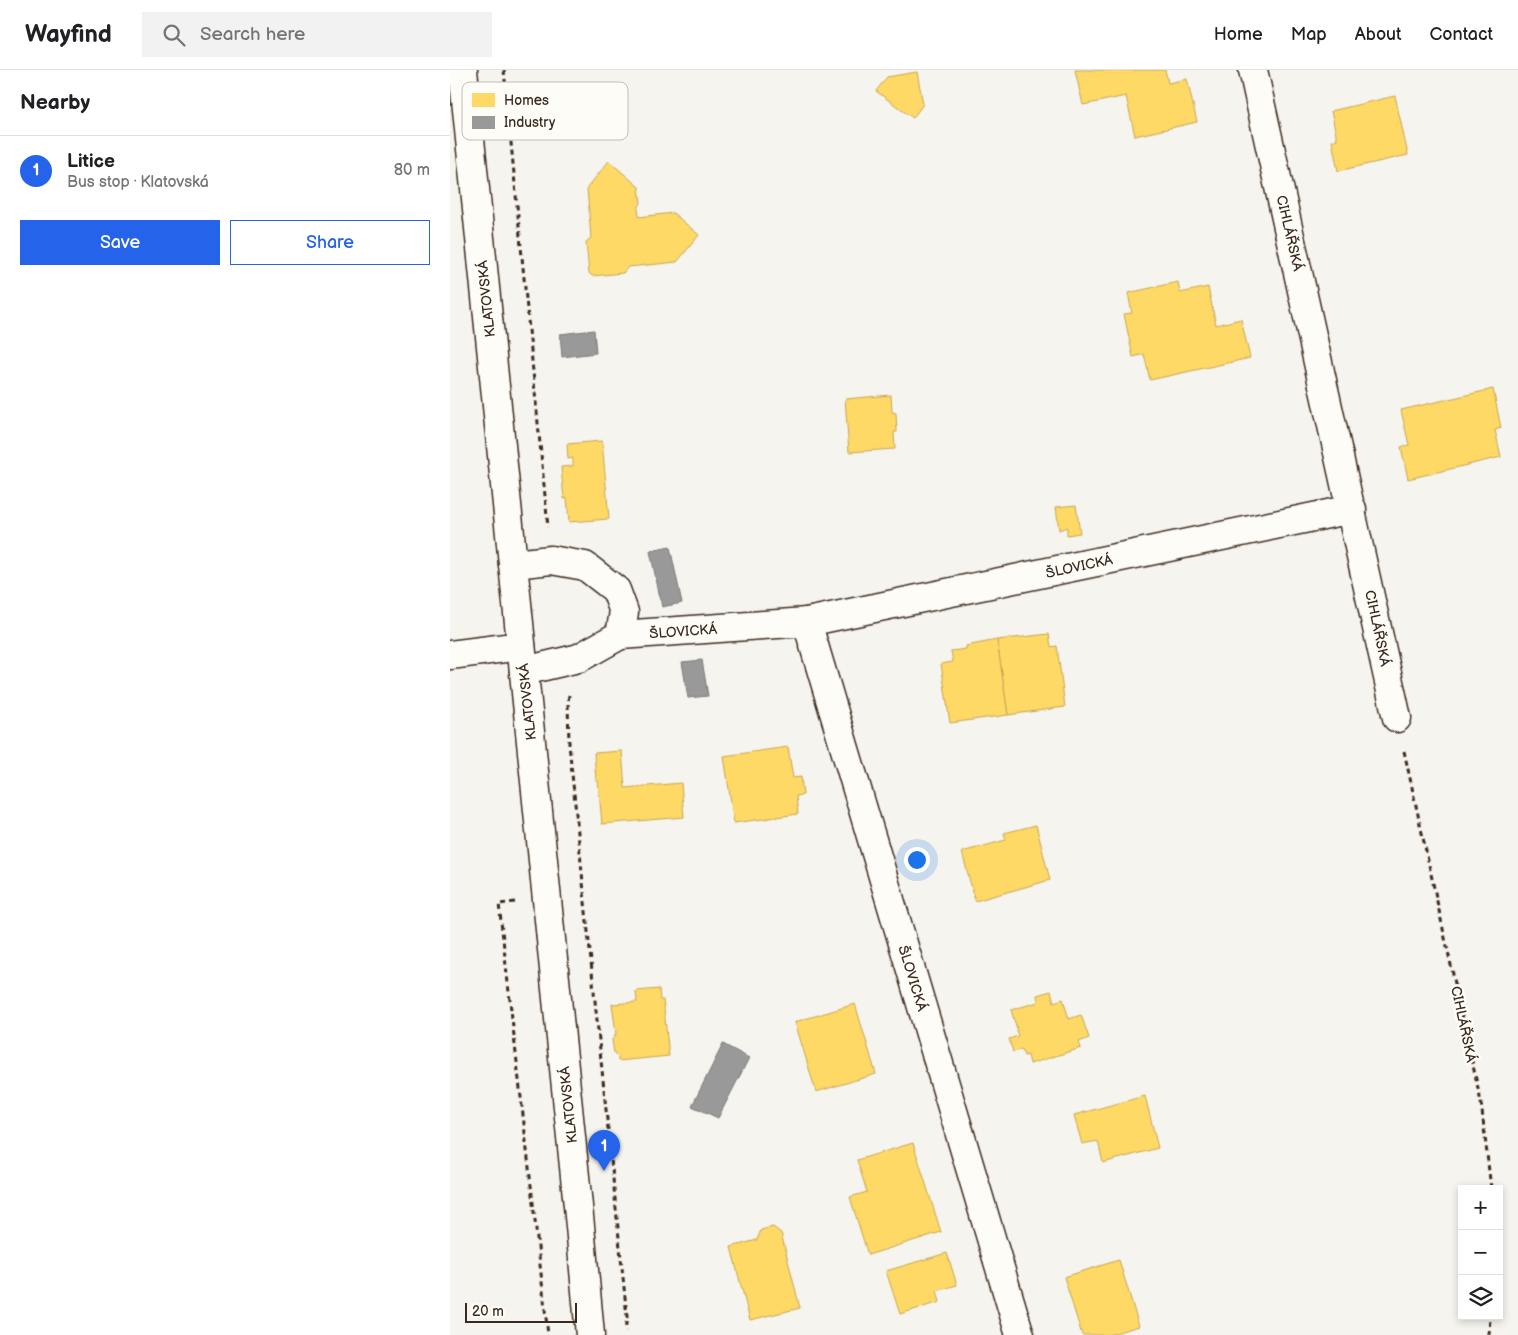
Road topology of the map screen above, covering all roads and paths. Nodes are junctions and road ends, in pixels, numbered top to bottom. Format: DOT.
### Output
graph roads {
  1 [pos="1253,70"];
  2 [pos="470,140"];
  3 [pos="511,140"];
  4 [pos="1352,509"];
  5 [pos="551,560"];
  6 [pos="513,564"];
  7 [pos="807,622"];
  8 [pos="620,635"];
  9 [pos="450,655"];
  10 [pos="523,658"];
  11 [pos="570,688"];
  12 [pos="1397,718"];
  13 [pos="547,898"];
  14 [pos="1490,1185"];
  15 [pos="1490,1320"];
  16 [pos="548,1335"];
  17 [pos="590,1335"];
  18 [pos="625,1335"];
  19 [pos="1020,1335"];
  20 [pos="1489,1335"];
  1 -- 4 [label="street, CIHLÁŘSKÁ"];
  2 -- 6 [label="street, KLATOVSKÁ"];
  3 -- 5 [label="path"];
  4 -- 7 [label="street, ŠLOVICKÁ"];
  4 -- 12 [label="street, CIHLÁŘSKÁ"];
  5 -- 6 [label="street"];
  5 -- 8 [label="street"];
  6 -- 10 [label="street, KLATOVSKÁ"];
  7 -- 8 [label="street, ŠLOVICKÁ"];
  7 -- 19 [label="street, ŠLOVICKÁ"];
  8 -- 10 [label="street, ŠLOVICKÁ"];
  9 -- 10 [label="street, ŠLOVICKÁ"];
  10 -- 13 [label="street, KLATOVSKÁ"];
  11 -- 18 [label="path"];
  12 -- 14 [label="path, CIHLÁŘSKÁ"];
  13 -- 16 [label="path"];
  13 -- 17 [label="street, KLATOVSKÁ"];
  15 -- 20 [label="path"];
}
